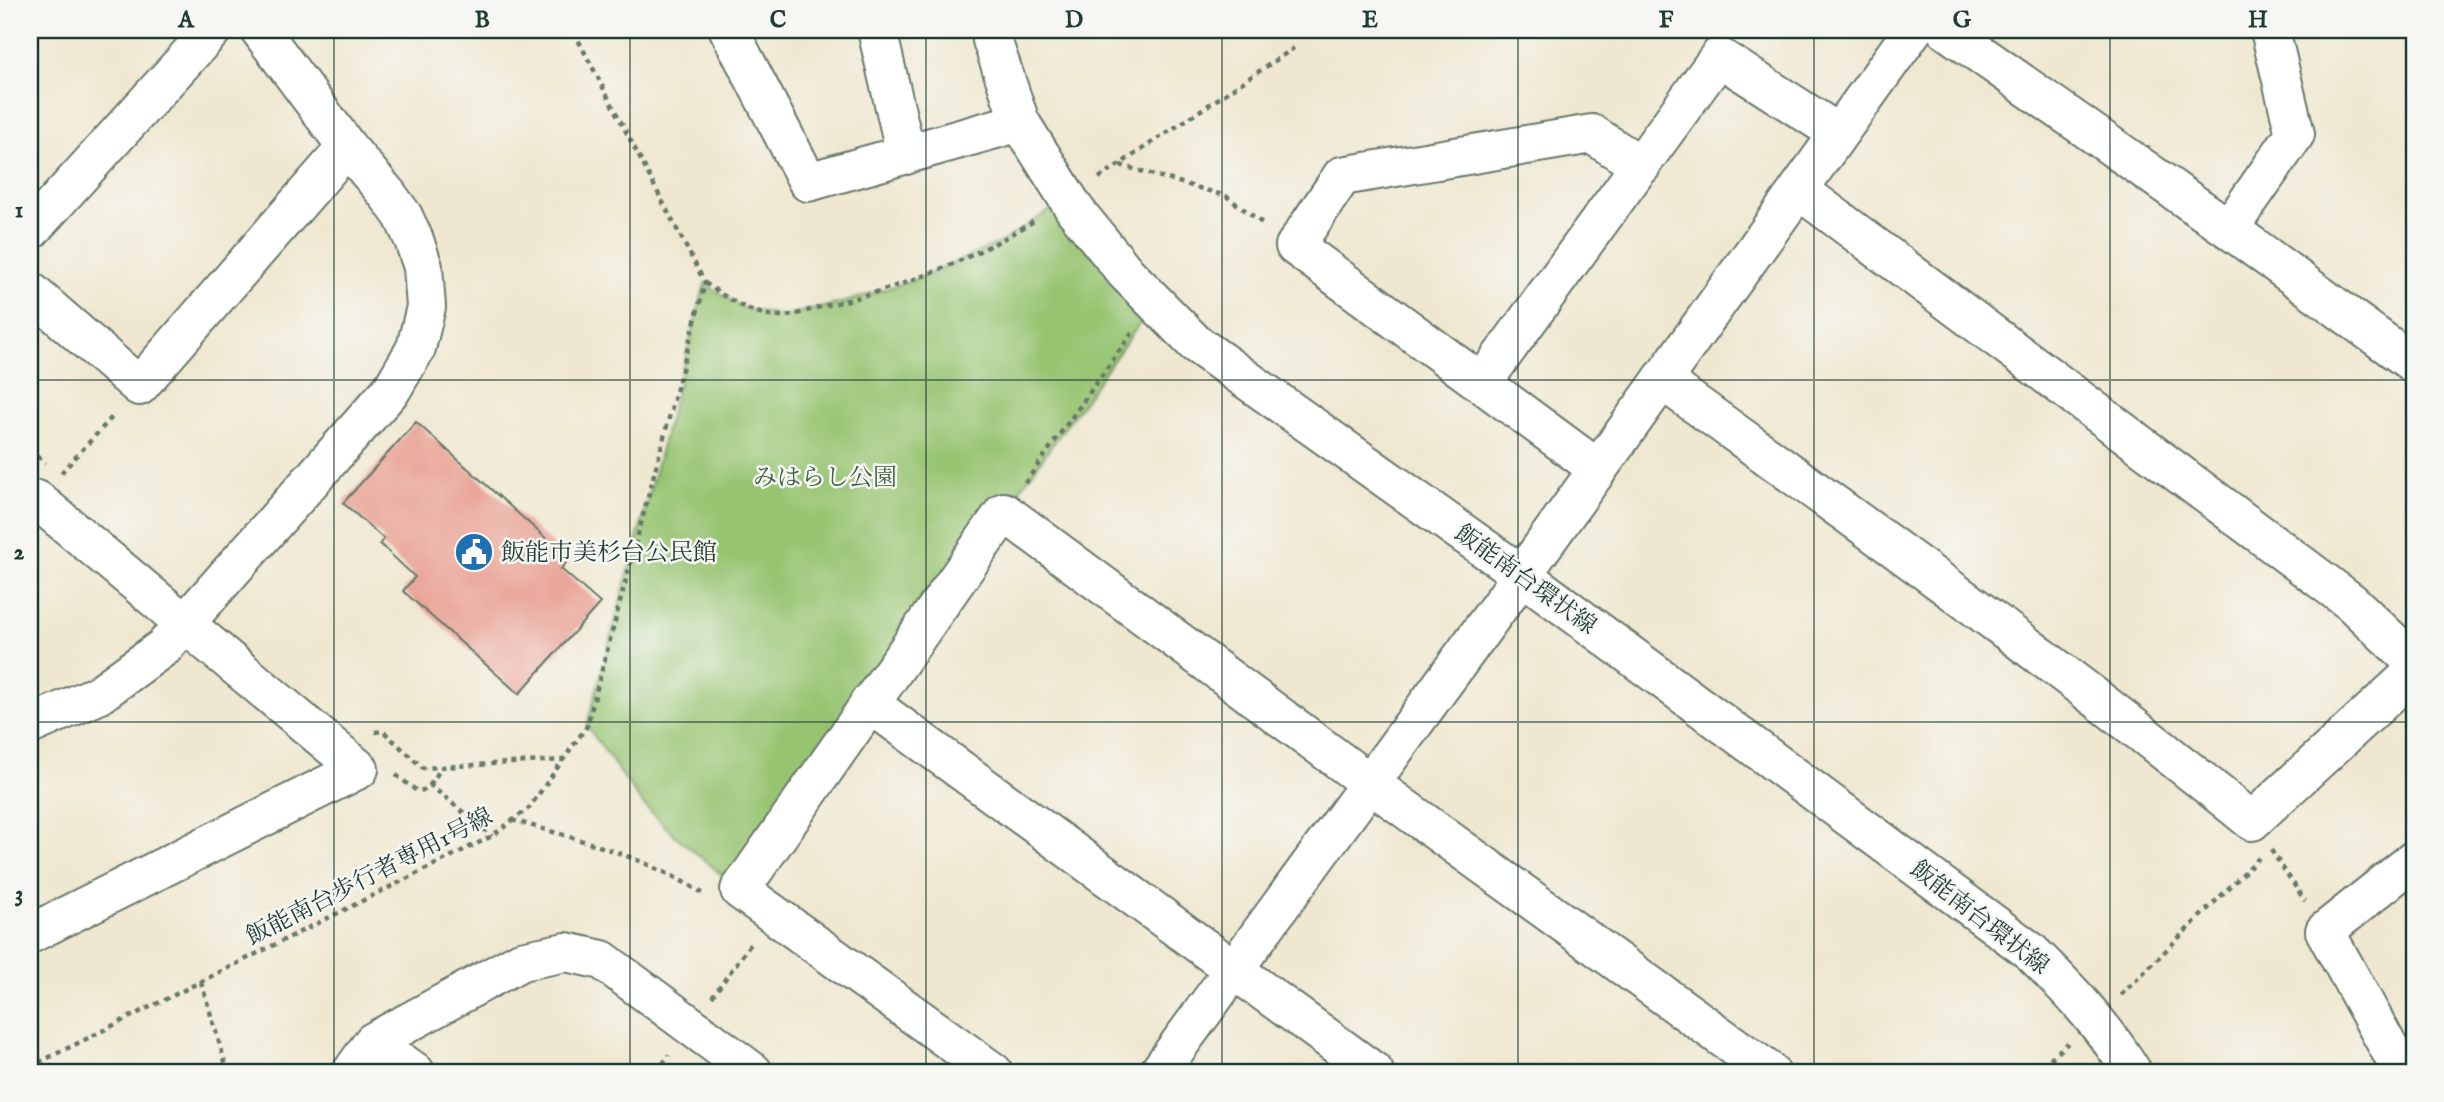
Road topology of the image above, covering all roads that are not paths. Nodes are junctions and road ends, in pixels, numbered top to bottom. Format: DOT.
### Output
graph roads {
  1 [pos="212,30"];
  2 [pos="260,30"];
  3 [pos="729,30"];
  4 [pos="877,30"];
  5 [pos="991,30"];
  6 [pos="1913,30"];
  7 [pos="1946,30"];
  8 [pos="2270,30"];
  9 [pos="1020,122"];
  10 [pos="1838,134"];
  11 [pos="346,147"];
  12 [pos="906,155"];
  13 [pos="1641,166"];
  14 [pos="1799,190"];
  15 [pos="2229,229"];
  16 [pos="30,231"];
  17 [pos="30,291"];
  18 [pos="2414,364"];
  19 [pos="1662,380"];
  20 [pos="1482,383"];
  21 [pos="1598,470"];
  22 [pos="33,504"];
  23 [pos="1522,575"];
  24 [pos="186,623"];
  25 [pos="2414,662"];
  26 [pos="2414,672"];
  27 [pos="869,703"];
  28 [pos="30,725"];
  29 [pos="1371,784"];
  30 [pos="2414,860"];
  31 [pos="30,934"];
  32 [pos="1235,970"];
  33 [pos="362,1057"];
  34 [pos="415,1072"];
  35 [pos="753,1072"];
  36 [pos="993,1072"];
  37 [pos="1159,1072"];
  38 [pos="1374,1072"];
  39 [pos="1770,1072"];
  40 [pos="2132,1072"];
  41 [pos="2402,1072"];
  1 -- 16 [label="street"];
  2 -- 11 [label="street"];
  3 -- 12 [label="street"];
  4 -- 12 [label="street"];
  5 -- 9 [label="street, 飯能南台環状線"];
  6 -- 10 [label="street"];
  7 -- 15 [label="street"];
  8 -- 15 [label="street"];
  9 -- 12 [label="street"];
  9 -- 23 [label="street, 飯能南台環状線"];
  10 -- 13 [label="street"];
  10 -- 14 [label="street"];
  11 -- 17 [label="street"];
  11 -- 24 [label="street"];
  13 -- 20 [label="street"];
  13 -- 20 [label="street"];
  14 -- 19 [label="street"];
  14 -- 25 [label="street"];
  15 -- 18 [label="street"];
  19 -- 21 [label="street"];
  19 -- 26 [label="street"];
  20 -- 21 [label="street"];
  21 -- 23 [label="street"];
  22 -- 24 [label="street"];
  23 -- 29 [label="street"];
  23 -- 40 [label="street, 飯能南台環状線"];
  24 -- 28 [label="street"];
  24 -- 31 [label="street"];
  27 -- 29 [label="street"];
  27 -- 32 [label="street"];
  27 -- 36 [label="street"];
  29 -- 32 [label="street"];
  29 -- 39 [label="street"];
  30 -- 41 [label="street"];
  32 -- 37 [label="street"];
  32 -- 38 [label="street"];
  33 -- 34 [label="street"];
  33 -- 35 [label="street"];
}
